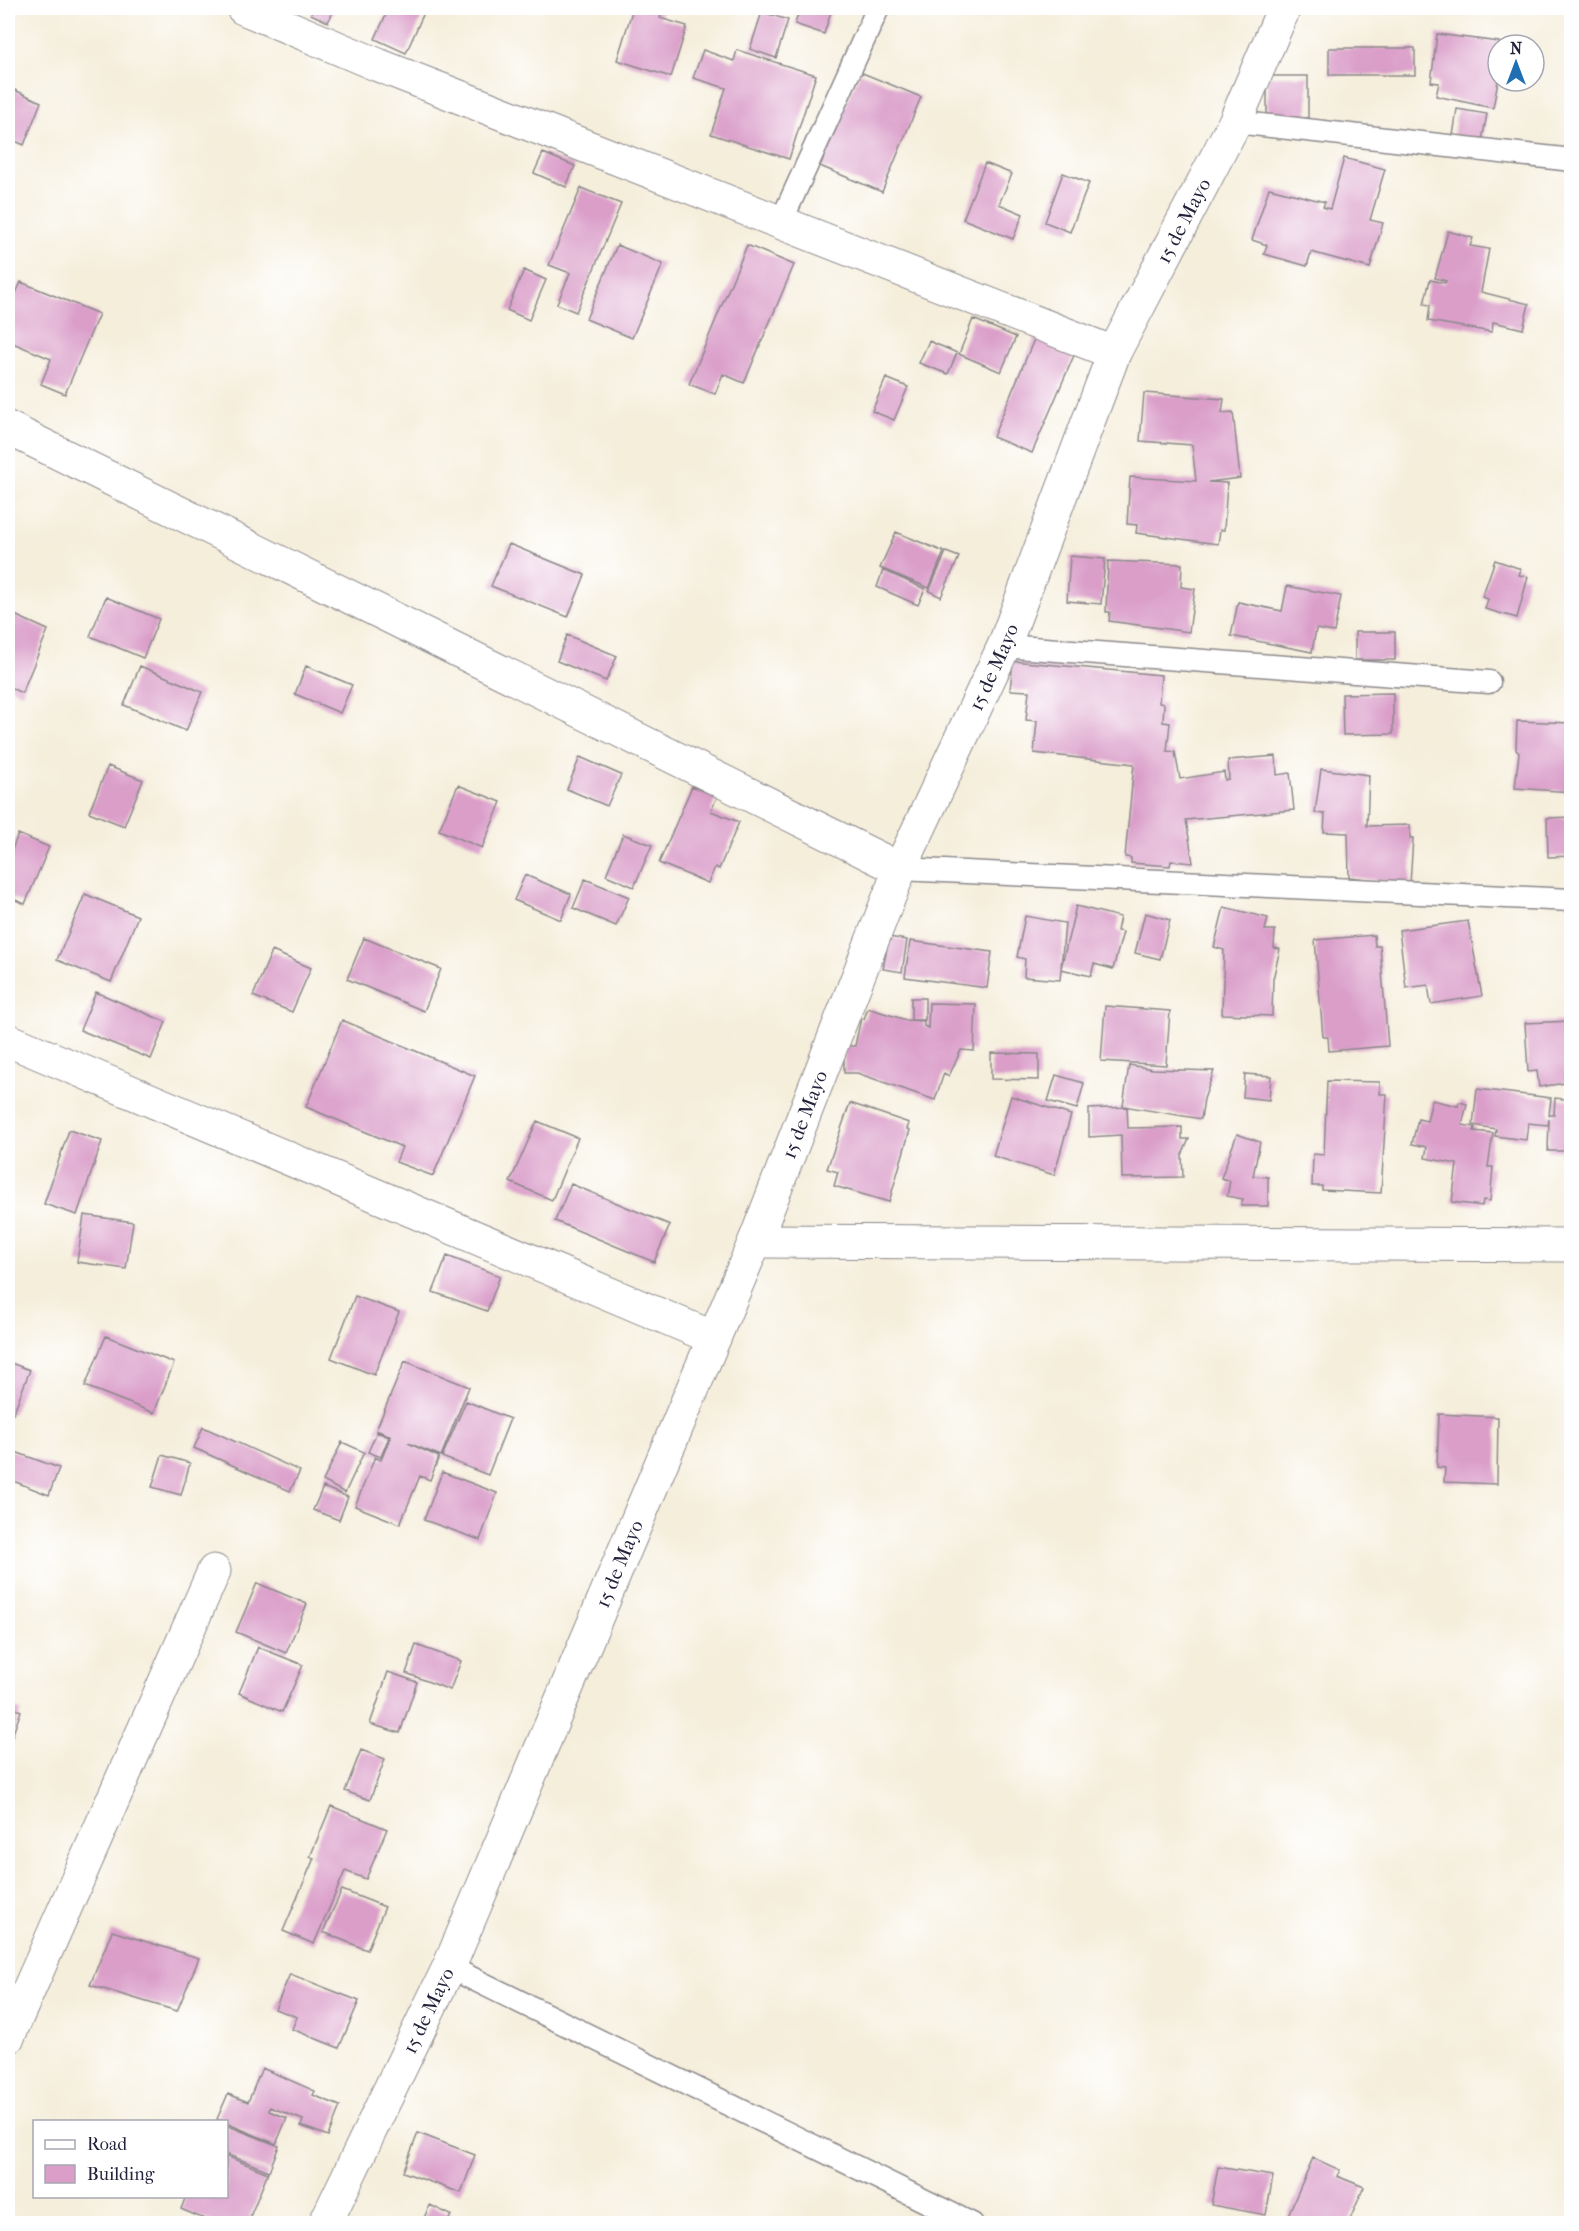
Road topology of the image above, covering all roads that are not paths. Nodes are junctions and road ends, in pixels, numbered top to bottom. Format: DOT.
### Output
graph roads {
  1 [pos="243,8"];
  2 [pos="878,8"];
  3 [pos="1284,8"];
  4 [pos="1235,122"];
  5 [pos="1572,160"];
  6 [pos="781,222"];
  7 [pos="1114,353"];
  8 [pos="8,428"];
  9 [pos="1004,646"];
  10 [pos="1489,682"];
  11 [pos="900,869"];
  12 [pos="1572,900"];
  13 [pos="8,1040"];
  14 [pos="755,1242"];
  15 [pos="1572,1245"];
  16 [pos="714,1338"];
  17 [pos="214,1571"];
  18 [pos="449,1967"];
  19 [pos="8,2037"];
  20 [pos="325,2223"];
  21 [pos="972,2223"];
  1 -- 6 [label="street"];
  2 -- 6 [label="lane"];
  3 -- 4 [label="street, 15 de Mayo"];
  4 -- 5 [label="lane"];
  4 -- 7 [label="street, 15 de Mayo"];
  6 -- 7 [label="street"];
  7 -- 9 [label="street, 15 de Mayo"];
  8 -- 11 [label="street"];
  9 -- 10 [label="lane"];
  9 -- 11 [label="street, 15 de Mayo"];
  11 -- 12 [label="lane"];
  11 -- 14 [label="street, 15 de Mayo"];
  13 -- 16 [label="street"];
  14 -- 15 [label="street"];
  14 -- 16 [label="street, 15 de Mayo"];
  16 -- 18 [label="street, 15 de Mayo"];
  17 -- 19 [label="street"];
  18 -- 20 [label="street, 15 de Mayo"];
  18 -- 21 [label="lane"];
}
